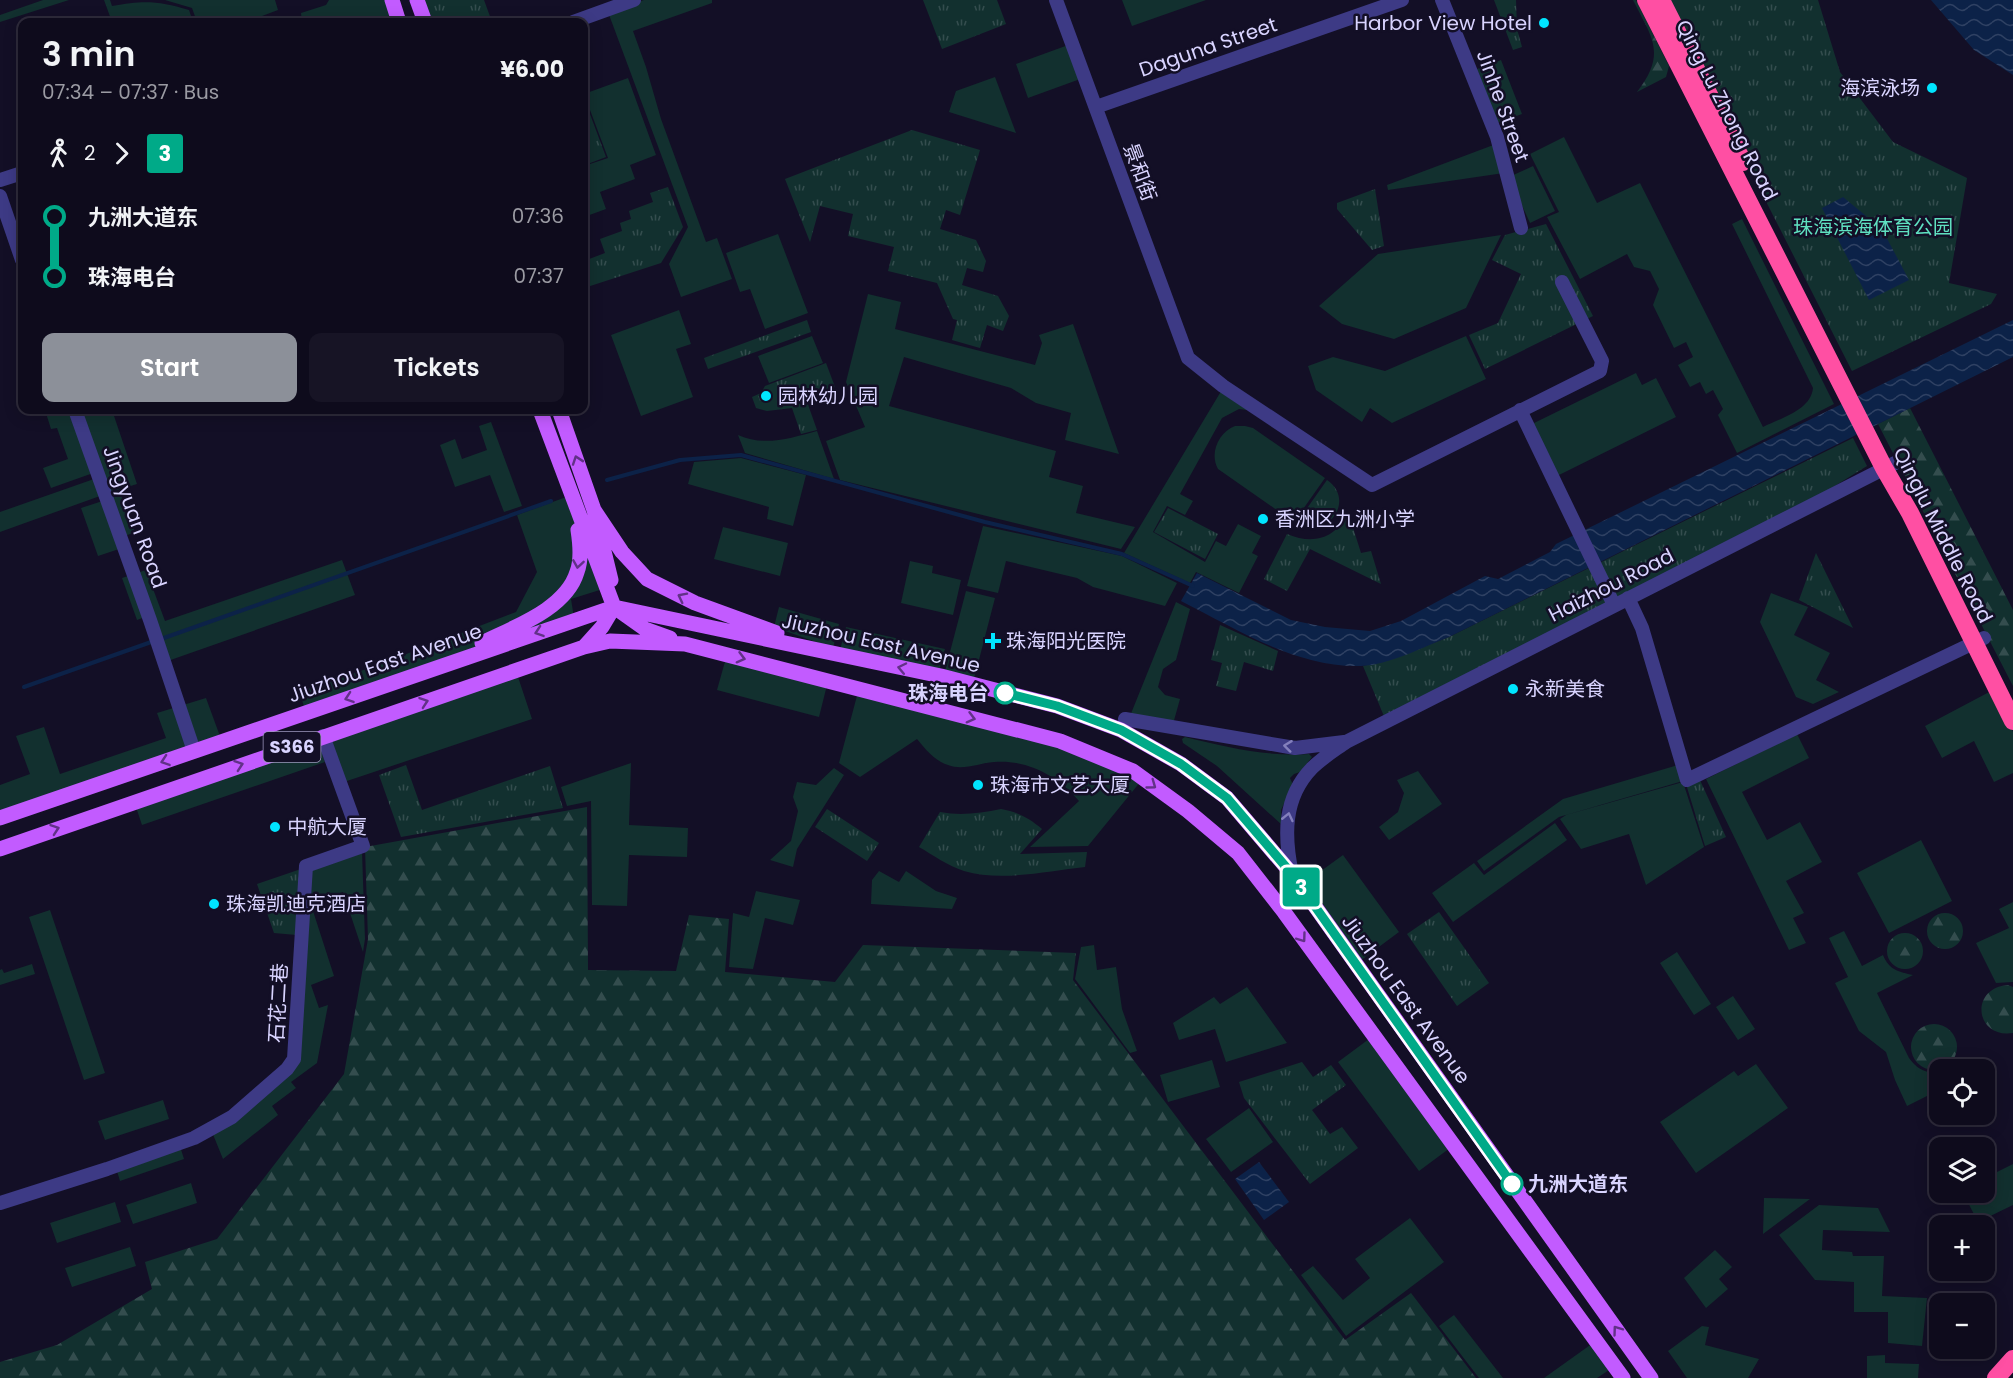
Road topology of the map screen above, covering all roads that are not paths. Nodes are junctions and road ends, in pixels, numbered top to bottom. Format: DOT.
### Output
graph roads {
  1 [pos="392,0"];
  2 [pos="417,0"];
  3 [pos="634,0"];
  4 [pos="1056,0"];
  5 [pos="1402,0"];
  6 [pos="1442,0"];
  7 [pos="1646,0"];
  8 [pos="1661,0"];
  9 [pos="398,18"];
  10 [pos="424,18"];
  11 [pos="584,18"];
  12 [pos="1096,107"];
  13 [pos="18,174"];
  14 [pos="0,180"];
  15 [pos="0,196"];
  16 [pos="1521,228"];
  17 [pos="18,248"];
  18 [pos="1562,282"];
  19 [pos="1852,392"];
  20 [pos="1520,411"];
  21 [pos="76,414"];
  22 [pos="541,414"];
  23 [pos="560,414"];
  24 [pos="1871,429"];
  25 [pos="1889,466"];
  26 [pos="575,506"];
  27 [pos="594,510"];
  28 [pos="1628,598"];
  29 [pos="1614,606"];
  30 [pos="614,607"];
  31 [pos="1978,640"];
  32 [pos="685,644"];
  33 [pos="584,647"];
  34 [pos="836,654"];
  35 [pos="424,672"];
  36 [pos="2013,696"];
  37 [pos="1125,719"];
  38 [pos="2013,721"];
  39 [pos="323,736"];
  40 [pos="1346,741"];
  41 [pos="194,751"];
  42 [pos="0,819"];
  43 [pos="0,849"];
  44 [pos="1292,874"];
  45 [pos="0,1203"];
  46 [pos="2013,1359"];
  47 [pos="1623,1378"];
  48 [pos="1651,1378"];
  49 [pos="1996,1378"];
  1 -- 9 [label="main road"];
  2 -- 10 [label="main road"];
  3 -- 11 [label="street"];
  4 -- 12 [label="street, 景和街"];
  5 -- 12 [label="street, Daguna Street"];
  6 -- 16 [label="street, Jinhe Street"];
  7 -- 19 [label="highway, Qing Lu Zhong Road"];
  8 -- 19 [label="highway, Qing Lu Zhong Road"];
  12 -- 20 [label="street, 景和街"];
  13 -- 14 [label="street"];
  15 -- 17 [label="street"];
  18 -- 20 [label="street"];
  19 -- 24 [label="highway, Qing Lu Zhong Road"];
  20 -- 29 [label="street"];
  21 -- 41 [label="street, Jingyuan Road"];
  22 -- 26 [label="main road"];
  27 -- 23 [label="main road, one-way"];
  24 -- 25 [label="highway, Qinglu Middle Road"];
  25 -- 28 [label="street, Haizhou Road"];
  25 -- 31 [label="highway, Qinglu Middle Road"];
  26 -- 30 [label="main road"];
  26 -- 35 [label="main road, one-way"];
  27 -- 30 [label="main road"];
  34 -- 27 [label="main road, one-way"];
  28 -- 29 [label="street, Haizhou Road"];
  28 -- 31 [label="street"];
  29 -- 40 [label="street, Haizhou Road"];
  30 -- 32 [label="main road"];
  30 -- 33 [label="main road"];
  30 -- 34 [label="main road, Jiuzhou East Avenue"];
  30 -- 35 [label="main road, Jiuzhou East Avenue / S366, one-way"];
  31 -- 36 [label="highway, Qinglu Middle Road"];
  31 -- 38 [label="highway, Qinglu Middle Road"];
  32 -- 33 [label="main road, S366"];
  32 -- 47 [label="main road, S366, one-way"];
  39 -- 33 [label="main road, S366, one-way"];
  44 -- 34 [label="main road, Jiuzhou East Avenue, one-way"];
  35 -- 41 [label="main road, Jiuzhou East Avenue / S366, one-way"];
  40 -- 37 [label="street, one-way"];
  43 -- 39 [label="main road, S366, one-way"];
  39 -- 45 [label="street, 石花二巷"];
  44 -- 40 [label="street, one-way"];
  41 -- 42 [label="main road, Jiuzhou East Avenue / S366, one-way"];
  48 -- 44 [label="main road, Jiuzhou East Avenue, one-way"];
  46 -- 49 [label="highway"];
}
